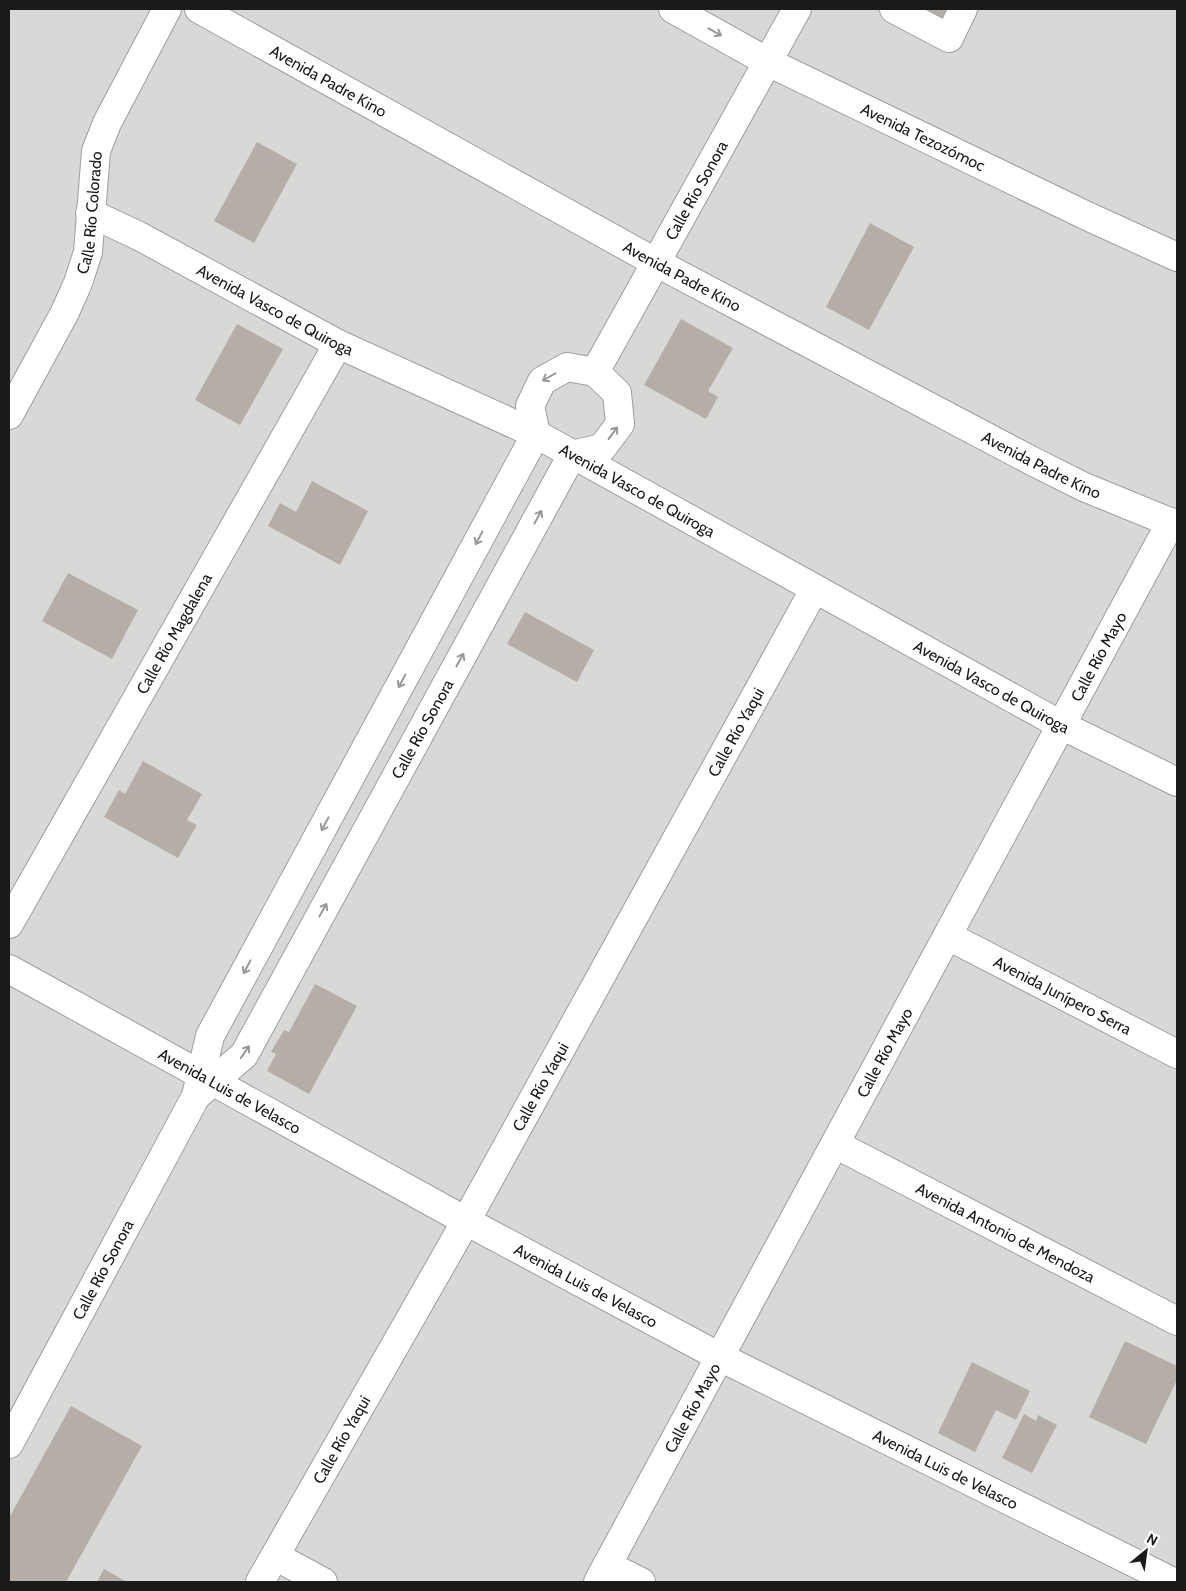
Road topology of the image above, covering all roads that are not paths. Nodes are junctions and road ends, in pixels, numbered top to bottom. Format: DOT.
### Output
graph roads {
  1 [pos="167,9"];
  2 [pos="199,9"];
  3 [pos="673,9"];
  4 [pos="797,9"];
  5 [pos="894,9"];
  6 [pos="963,9"];
  7 [pos="768,62"];
  8 [pos="90,213"];
  9 [pos="1177,257"];
  10 [pos="655,262"];
  11 [pos="338,344"];
  12 [pos="595,372"];
  13 [pos="9,415"];
  14 [pos="536,434"];
  15 [pos="572,454"];
  16 [pos="1174,523"];
  17 [pos="814,590"];
  18 [pos="1061,725"];
  19 [pos="1177,782"];
  20 [pos="9,924"];
  21 [pos="948,936"];
  22 [pos="9,969"];
  23 [pos="1177,1054"];
  24 [pos="203,1084"];
  25 [pos="835,1144"];
  26 [pos="466,1221"];
  27 [pos="1177,1321"];
  28 [pos="720,1356"];
  29 [pos="9,1444"];
  30 [pos="275,1556"];
  31 [pos="603,1574"];
  32 [pos="260,1582"];
  33 [pos="323,1582"];
  34 [pos="641,1582"];
  35 [pos="1173,1582"];
  1 -- 8 [label="street, Calle Río Colorado"];
  2 -- 10 [label="street, Avenida Padre Kino"];
  3 -- 7 [label="street, Avenida Tezozómoc, one-way"];
  4 -- 7 [label="street, Calle Río Sonora"];
  5 -- 6 [label="street"];
  7 -- 9 [label="street, Avenida Tezozómoc"];
  7 -- 10 [label="street, Calle Río Sonora"];
  8 -- 11 [label="street, Avenida Vasco de Quiroga"];
  8 -- 13 [label="street, Calle Río Colorado"];
  10 -- 12 [label="street, Calle Río Sonora"];
  10 -- 16 [label="street, Avenida Padre Kino"];
  11 -- 14 [label="street, Avenida Vasco de Quiroga"];
  11 -- 20 [label="street, Calle Río Magdalena"];
  12 -- 14 [label="street, one-way"];
  15 -- 12 [label="street, one-way"];
  14 -- 15 [label="street, Avenida Vasco de Quiroga"];
  14 -- 24 [label="street, Calle Río Sonora, one-way"];
  15 -- 17 [label="street, Avenida Vasco de Quiroga"];
  24 -- 15 [label="street, Calle Río Sonora, one-way"];
  16 -- 18 [label="street, Calle Río Mayo"];
  17 -- 18 [label="street, Avenida Vasco de Quiroga"];
  17 -- 26 [label="street, Calle Río Yaqui"];
  18 -- 19 [label="street, Avenida Vasco de Quiroga"];
  18 -- 21 [label="street, Calle Río Mayo"];
  21 -- 23 [label="street, Avenida Junípero Serra"];
  21 -- 25 [label="street, Calle Río Mayo"];
  22 -- 24 [label="street, Avenida Luis de Velasco"];
  24 -- 26 [label="street, Avenida Luis de Velasco"];
  24 -- 29 [label="street, Calle Río Sonora"];
  25 -- 27 [label="street, Avenida Antonio de Mendoza"];
  25 -- 28 [label="street, Calle Río Mayo"];
  26 -- 28 [label="street, Avenida Luis de Velasco"];
  26 -- 30 [label="street, Calle Río Yaqui"];
  28 -- 31 [label="street, Calle Río Mayo"];
  28 -- 35 [label="street, Avenida Luis de Velasco"];
  30 -- 32 [label="street, Calle Río Yaqui"];
  30 -- 33 [label="street"];
  31 -- 34 [label="street"];
}
